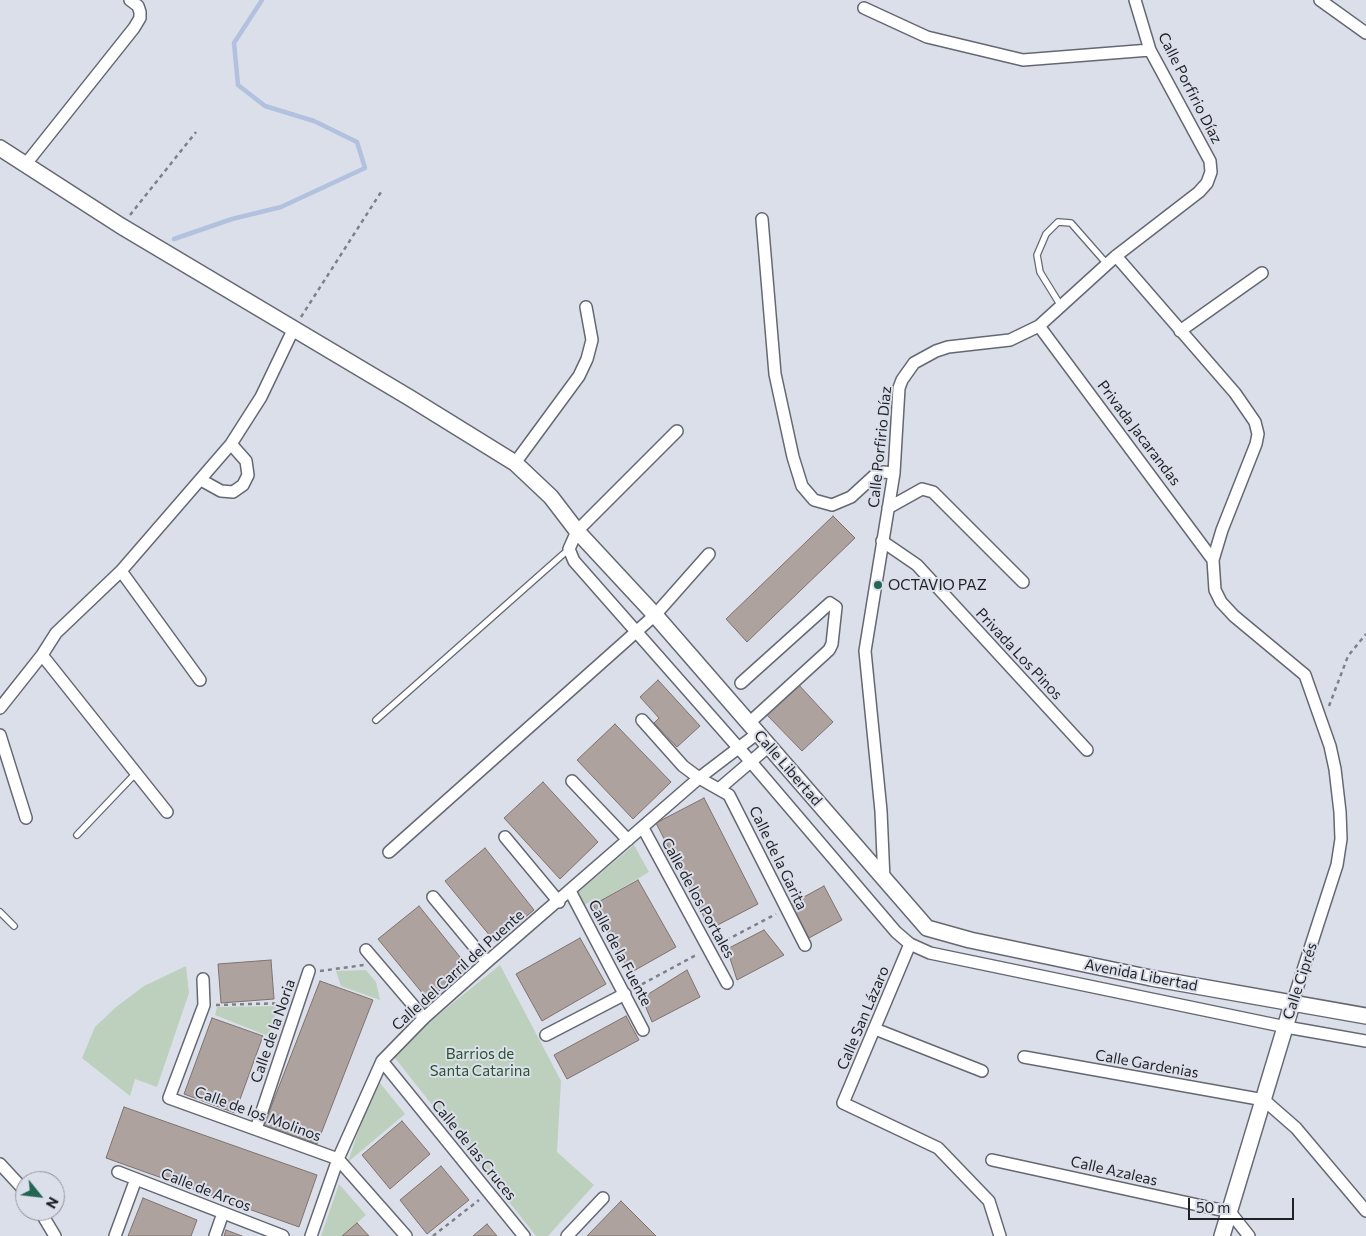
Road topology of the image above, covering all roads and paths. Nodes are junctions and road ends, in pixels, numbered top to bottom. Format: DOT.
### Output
graph roads {
  1 [pos="130,0"];
  2 [pos="1135,0"];
  3 [pos="1320,0"];
  4 [pos="864,8"];
  5 [pos="1366,33"];
  6 [pos="1150,50"];
  7 [pos="196,132"];
  8 [pos="0,148"];
  9 [pos="25,165"];
  10 [pos="381,192"];
  11 [pos="762,219"];
  12 [pos="121,226"];
  13 [pos="1116,256"];
  14 [pos="1107,264"];
  15 [pos="1262,273"];
  16 [pos="1061,306"];
  17 [pos="586,307"];
  18 [pos="1040,326"];
  19 [pos="294,328"];
  20 [pos="1180,331"];
  21 [pos="677,431"];
  22 [pos="231,444"];
  23 [pos="515,463"];
  24 [pos="894,473"];
  25 [pos="201,480"];
  26 [pos="888,508"];
  27 [pos="577,531"];
  28 [pos="882,541"];
  29 [pos="568,549"];
  30 [pos="709,554"];
  31 [pos="1214,560"];
  32 [pos="121,571"];
  33 [pos="1024,582"];
  34 [pos="655,615"];
  35 [pos="637,632"];
  36 [pos="1366,634"];
  37 [pos="42,655"];
  38 [pos="200,680"];
  39 [pos="741,683"];
  40 [pos="0,708"];
  41 [pos="376,720"];
  42 [pos="642,720"];
  43 [pos="1323,723"];
  44 [pos="754,728"];
  45 [pos="0,735"];
  46 [pos="770,746"];
  47 [pos="737,747"];
  48 [pos="1087,750"];
  49 [pos="751,762"];
  50 [pos="136,773"];
  51 [pos="698,778"];
  52 [pos="572,781"];
  53 [pos="720,788"];
  54 [pos="168,812"];
  55 [pos="26,818"];
  56 [pos="643,828"];
  57 [pos="77,835"];
  58 [pos="505,837"];
  59 [pos="628,840"];
  60 [pos="389,852"];
  61 [pos="884,880"];
  62 [pos="570,891"];
  63 [pos="433,897"];
  64 [pos="559,902"];
  65 [pos="787,910"];
  66 [pos="0,912"];
  67 [pos="920,921"];
  68 [pos="14,926"];
  69 [pos="910,944"];
  70 [pos="805,945"];
  71 [pos="709,949"];
  72 [pos="366,950"];
  73 [pos="487,962"];
  74 [pos="378,963"];
  75 [pos="309,971"];
  76 [pos="203,979"];
  77 [pos="728,983"];
  78 [pos="625,994"];
  79 [pos="1294,1001"];
  80 [pos="297,1002"];
  81 [pos="204,1006"];
  82 [pos="1366,1016"];
  83 [pos="424,1018"];
  84 [pos="1286,1027"];
  85 [pos="875,1029"];
  86 [pos="643,1030"];
  87 [pos="546,1035"];
  88 [pos="1366,1041"];
  89 [pos="1024,1057"];
  90 [pos="382,1061"];
  91 [pos="982,1071"];
  92 [pos="1264,1100"];
  93 [pos="256,1129"];
  94 [pos="338,1159"];
  95 [pos="992,1160"];
  96 [pos="0,1164"];
  97 [pos="118,1172"];
  98 [pos="136,1179"];
  99 [pos="15,1180"];
  100 [pos="490,1192"];
  101 [pos="603,1198"];
  102 [pos="1366,1211"];
  103 [pos="223,1212"];
  104 [pos="1230,1212"];
  105 [pos="46,1221"];
  106 [pos="55,1236"];
  107 [pos="115,1236"];
  108 [pos="214,1236"];
  109 [pos="283,1236"];
  110 [pos="311,1236"];
  111 [pos="406,1236"];
  112 [pos="433,1236"];
  113 [pos="524,1236"];
  114 [pos="566,1236"];
  115 [pos="1000,1236"];
  116 [pos="1222,1236"];
  117 [pos="1249,1236"];
  1 -- 9 [label="street"];
  2 -- 6 [label="street, Calle Porfirio Díaz"];
  3 -- 5 [label="street"];
  4 -- 6 [label="street"];
  6 -- 13 [label="street, Calle Porfirio Díaz"];
  7 -- 12 [label="path"];
  8 -- 9 [label="main road, Calle Libertad"];
  9 -- 12 [label="main road, Calle Libertad"];
  10 -- 19 [label="path"];
  11 -- 24 [label="street"];
  12 -- 19 [label="main road, Calle Libertad"];
  13 -- 14 [label="street, Calle Porfirio Díaz"];
  13 -- 20 [label="street, Calle Ciprés"];
  14 -- 16 [label="street, Calle Porfirio Díaz"];
  14 -- 16 [label="lane"];
  15 -- 20 [label="street"];
  16 -- 18 [label="street, Calle Porfirio Díaz"];
  17 -- 23 [label="street"];
  18 -- 24 [label="street, Calle Porfirio Díaz"];
  18 -- 31 [label="street, Privada Jacarandas"];
  19 -- 22 [label="street"];
  19 -- 23 [label="main road, Calle Libertad"];
  20 -- 31 [label="street, Calle Ciprés"];
  21 -- 27 [label="street"];
  22 -- 25 [label="street"];
  22 -- 25 [label="street"];
  23 -- 27 [label="main road, Calle Libertad"];
  24 -- 26 [label="street, Calle Porfirio Díaz"];
  25 -- 32 [label="street"];
  26 -- 28 [label="street, Calle Porfirio Díaz"];
  26 -- 33 [label="street"];
  27 -- 29 [label="street"];
  27 -- 34 [label="main road, Calle Libertad"];
  28 -- 48 [label="street, Privada Los Pinos"];
  28 -- 61 [label="street, Calle Porfirio Díaz"];
  29 -- 35 [label="street"];
  29 -- 41 [label="lane"];
  30 -- 34 [label="street"];
  31 -- 43 [label="street, Calle Ciprés"];
  32 -- 37 [label="street"];
  32 -- 38 [label="street"];
  34 -- 35 [label="street"];
  34 -- 44 [label="main road, Calle Libertad"];
  35 -- 47 [label="street"];
  35 -- 60 [label="street"];
  36 -- 43 [label="path"];
  37 -- 40 [label="street"];
  37 -- 50 [label="street"];
  39 -- 44 [label="street, Calle del Carril del Puente"];
  42 -- 51 [label="street"];
  43 -- 79 [label="street, Calle Ciprés"];
  44 -- 46 [label="main road, Calle Libertad"];
  44 -- 47 [label="street, Calle del Carril del Puente"];
  45 -- 55 [label="street"];
  46 -- 49 [label="street"];
  46 -- 61 [label="main road, Calle Libertad"];
  47 -- 49 [label="street"];
  47 -- 51 [label="street, Calle del Carril del Puente"];
  49 -- 53 [label="street"];
  49 -- 69 [label="street"];
  50 -- 54 [label="street"];
  50 -- 57 [label="lane"];
  51 -- 53 [label="street"];
  51 -- 56 [label="street, Calle del Carril del Puente"];
  52 -- 59 [label="street"];
  53 -- 65 [label="street, Calle de la Garita"];
  56 -- 59 [label="street, Calle del Carril del Puente"];
  56 -- 71 [label="street, Calle de los Portales"];
  58 -- 64 [label="street"];
  59 -- 62 [label="street, Calle del Carril del Puente"];
  61 -- 67 [label="main road, Calle Libertad"];
  62 -- 64 [label="street, Calle del Carril del Puente"];
  62 -- 78 [label="street, Calle de la Fuente"];
  63 -- 73 [label="street"];
  64 -- 73 [label="street, Calle del Carril del Puente"];
  65 -- 70 [label="street, Calle de la Garita"];
  65 -- 71 [label="path"];
  66 -- 68 [label="lane"];
  67 -- 79 [label="main road, Avenida Libertad"];
  69 -- 84 [label="street"];
  69 -- 85 [label="street, Calle San Lázaro"];
  71 -- 77 [label="street, Calle de los Portales"];
  71 -- 78 [label="path"];
  72 -- 74 [label="street"];
  73 -- 83 [label="street, Calle del Carril del Puente"];
  74 -- 75 [label="path"];
  74 -- 83 [label="street"];
  75 -- 80 [label="street, Calle de la Noria"];
  76 -- 81 [label="street"];
  78 -- 86 [label="street, Calle de la Fuente"];
  78 -- 87 [label="street"];
  79 -- 82 [label="main road, Avenida Libertad"];
  79 -- 84 [label="main road, Calle Ciprés"];
  80 -- 81 [label="path"];
  80 -- 93 [label="street, Calle de la Noria"];
  81 -- 93 [label="street, Calle de los Molinos"];
  83 -- 90 [label="street, Calle del Carril del Puente"];
  84 -- 88 [label="street"];
  84 -- 92 [label="main road, Calle Ciprés"];
  85 -- 91 [label="street"];
  85 -- 115 [label="street, Calle San Lázaro"];
  89 -- 92 [label="street, Calle Gardenias"];
  90 -- 94 [label="street, Calle del Carril del Puente"];
  90 -- 100 [label="street, Calle de las Cruces"];
  92 -- 102 [label="street"];
  92 -- 104 [label="main road, Calle Ciprés"];
  93 -- 94 [label="street, Calle de los Molinos"];
  94 -- 110 [label="street, Calle del Carril del Puente"];
  94 -- 111 [label="street"];
  95 -- 104 [label="street, Calle Azaleas"];
  96 -- 99 [label="street"];
  97 -- 98 [label="street, Calle de Arcos"];
  98 -- 103 [label="street, Calle de Arcos"];
  98 -- 107 [label="street"];
  100 -- 112 [label="path"];
  100 -- 113 [label="street, Calle de las Cruces"];
  101 -- 114 [label="street"];
  103 -- 108 [label="street"];
  103 -- 109 [label="street, Calle de Arcos"];
  104 -- 116 [label="main road, Calle Ciprés"];
  104 -- 117 [label="street"];
  105 -- 106 [label="street"];
}
